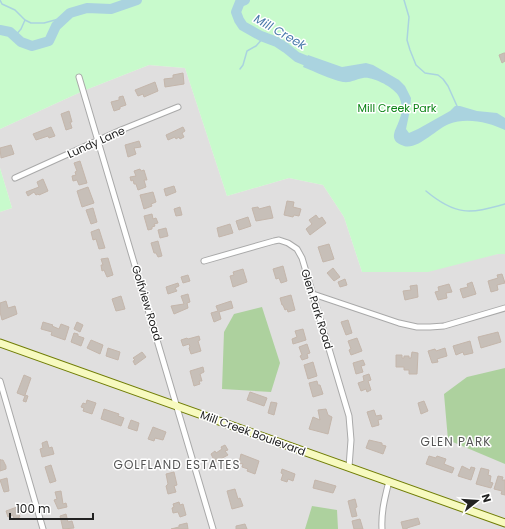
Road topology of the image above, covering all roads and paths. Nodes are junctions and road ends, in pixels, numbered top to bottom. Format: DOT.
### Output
graph roads {
  1 [pos="79,77"];
  2 [pos="178,107"];
  3 [pos="98,141"];
  4 [pos="15,178"];
  5 [pos="204,261"];
  6 [pos="313,294"];
  7 [pos="505,308"];
  8 [pos="0,342"];
  9 [pos="0,381"];
  10 [pos="177,406"];
  11 [pos="349,467"];
  12 [pos="389,481"];
  13 [pos="505,523"];
  14 [pos="43,529"];
  15 [pos="213,529"];
  16 [pos="382,529"];
  1 -- 3 [label="street, Golfview Road"];
  2 -- 3 [label="street, Lundy Lane"];
  3 -- 4 [label="street, Lundy Lane"];
  3 -- 10 [label="street, Golfview Road"];
  5 -- 6 [label="street, Glen Park Road"];
  6 -- 7 [label="street"];
  6 -- 11 [label="street, Glen Park Road"];
  8 -- 10 [label="street, Mill Creek Boulevard"];
  9 -- 14 [label="street"];
  10 -- 11 [label="street, Mill Creek Boulevard"];
  10 -- 15 [label="street, Golfview Road"];
  11 -- 12 [label="street, Mill Creek Boulevard"];
  12 -- 13 [label="street, Mill Creek Boulevard"];
  12 -- 16 [label="street"];
}
